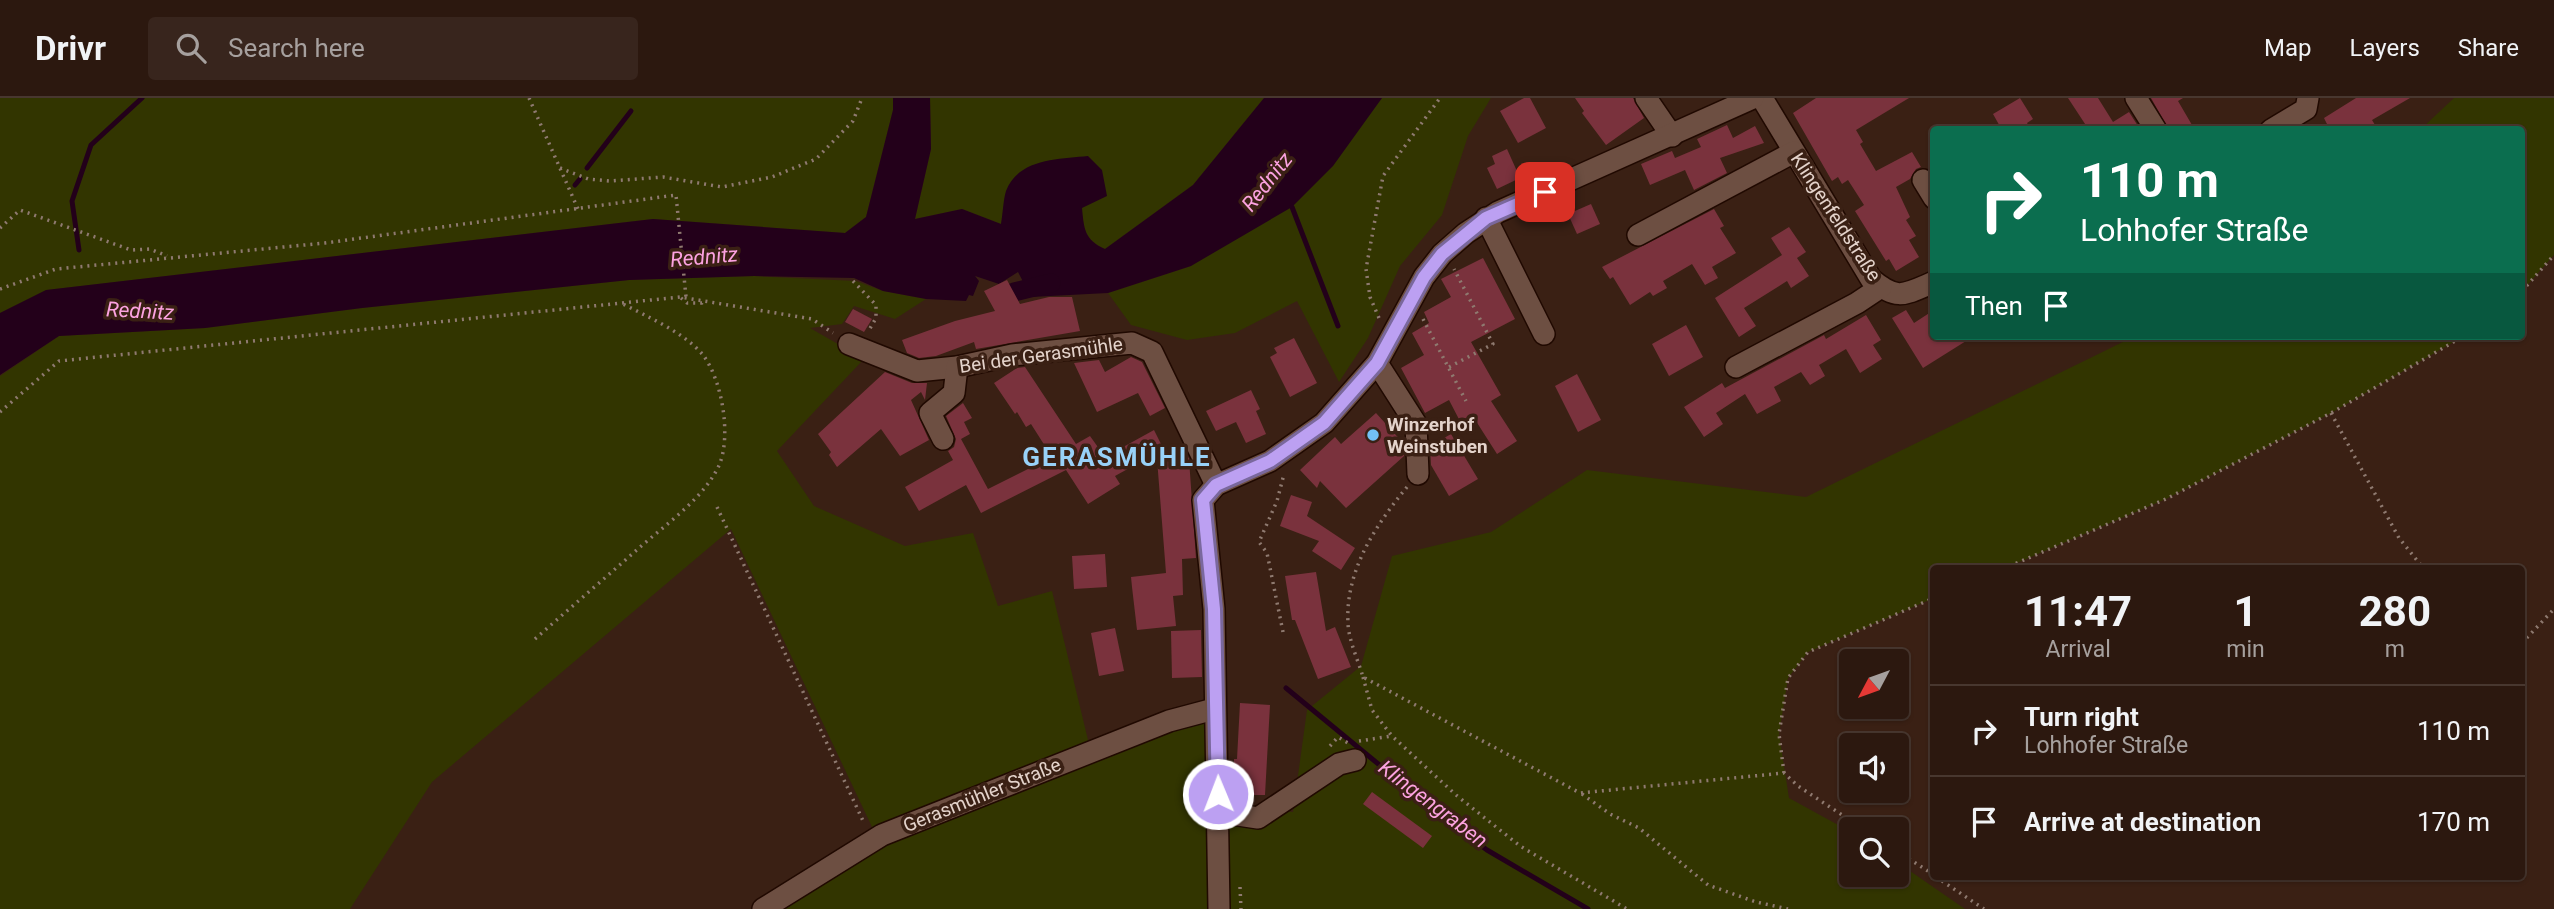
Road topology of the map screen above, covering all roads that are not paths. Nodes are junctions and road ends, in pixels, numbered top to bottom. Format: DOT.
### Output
graph roads {
  1 [pos="1646,98"];
  2 [pos="1762,98"];
  3 [pos="2136,98"];
  4 [pos="2308,98"];
  5 [pos="1742,100"];
  6 [pos="2154,126"];
  7 [pos="2277,126"];
  8 [pos="1672,136"];
  9 [pos="1794,152"];
  10 [pos="1486,218"];
  11 [pos="1638,235"];
  12 [pos="1930,284"];
  13 [pos="1881,286"];
  14 [pos="1544,334"];
  15 [pos="853,347"];
  16 [pos="1377,363"];
  17 [pos="957,367"];
  18 [pos="1736,367"];
  19 [pos="943,439"];
  20 [pos="1418,474"];
  21 [pos="1216,485"];
  22 [pos="1214,709"];
  23 [pos="1354,751"];
  24 [pos="1218,803"];
  25 [pos="764,909"];
  26 [pos="1219,909"];
  1 -- 8 [label="street"];
  2 -- 9 [label="street, Klingenfeldstraße"];
  3 -- 6 [label="street"];
  4 -- 7 [label="street"];
  5 -- 8 [label="street"];
  8 -- 10 [label="street"];
  9 -- 11 [label="street"];
  9 -- 13 [label="street, Klingenfeldstraße"];
  10 -- 14 [label="street"];
  10 -- 16 [label="street"];
  12 -- 13 [label="street, Klingenfeldstraße"];
  13 -- 18 [label="street"];
  15 -- 17 [label="street, Bei der Gerasmühle"];
  16 -- 20 [label="street"];
  16 -- 21 [label="street"];
  17 -- 19 [label="street"];
  17 -- 21 [label="street, Bei der Gerasmühle"];
  21 -- 22 [label="street"];
  22 -- 24 [label="street"];
  22 -- 25 [label="street, Gerasmühler Straße"];
  23 -- 24 [label="street"];
  24 -- 26 [label="street"];
}
